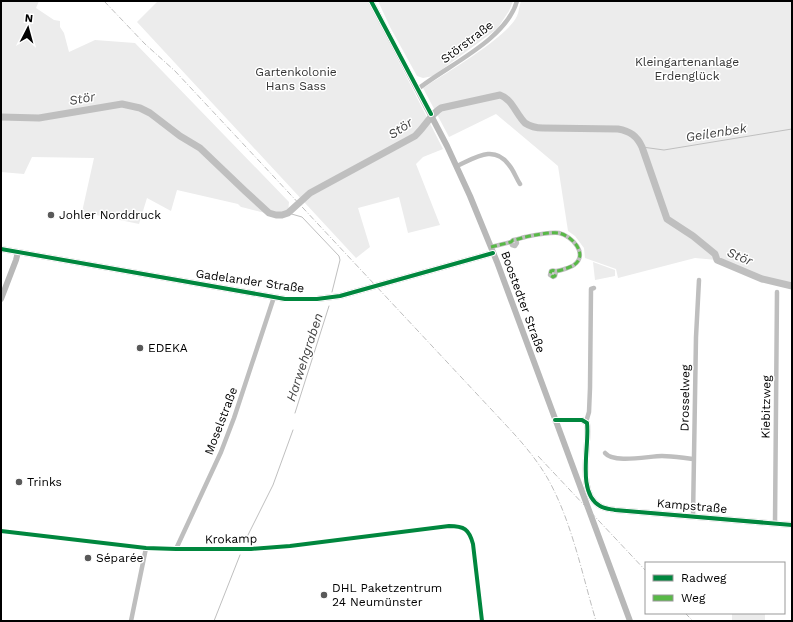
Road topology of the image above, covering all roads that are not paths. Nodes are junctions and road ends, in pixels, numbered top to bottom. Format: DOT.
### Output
graph roads {
  1 [pos="371,1"];
  2 [pos="517,1"];
  3 [pos="418,89"];
  4 [pos="457,166"];
  5 [pos="520,184"];
  6 [pos="1,250"];
  7 [pos="492,250"];
  8 [pos="18,252"];
  9 [pos="556,272"];
  10 [pos="698,280"];
  11 [pos="594,288"];
  12 [pos="777,292"];
  13 [pos="274,297"];
  14 [pos="1,299"];
  15 [pos="555,420"];
  16 [pos="586,422"];
  17 [pos="605,453"];
  18 [pos="693,459"];
  19 [pos="693,516"];
  20 [pos="774,523"];
  21 [pos="792,525"];
  22 [pos="1,531"];
  23 [pos="146,548"];
  24 [pos="176,549"];
  25 [pos="131,621"];
  26 [pos="482,621"];
  27 [pos="630,621"];
  1 -- 3 [label="street, Boostedter Straße"];
  2 -- 3 [label="street, Störstraße"];
  3 -- 4 [label="street, Boostedter Straße"];
  4 -- 5 [label="street"];
  4 -- 7 [label="street, Boostedter Straße"];
  6 -- 8 [label="street, Gadelander Straße"];
  7 -- 9 [label="street"];
  7 -- 13 [label="street, Gadelander Straße"];
  7 -- 15 [label="street, Boostedter Straße"];
  8 -- 13 [label="street, Gadelander Straße"];
  8 -- 14 [label="street"];
  10 -- 18 [label="street, Drosselweg"];
  11 -- 16 [label="street"];
  12 -- 20 [label="street, Kiebitzweg"];
  13 -- 24 [label="street, Moselstraße"];
  15 -- 16 [label="street"];
  15 -- 27 [label="street, Boostedter Straße"];
  16 -- 19 [label="street, Kampstraße"];
  17 -- 18 [label="street"];
  18 -- 19 [label="street, Drosselweg"];
  19 -- 20 [label="street, Kampstraße"];
  20 -- 21 [label="street, Kampstraße"];
  22 -- 23 [label="street, Krokamp"];
  23 -- 24 [label="street, Krokamp"];
  23 -- 25 [label="street"];
  24 -- 26 [label="street, Krokamp"];
}
